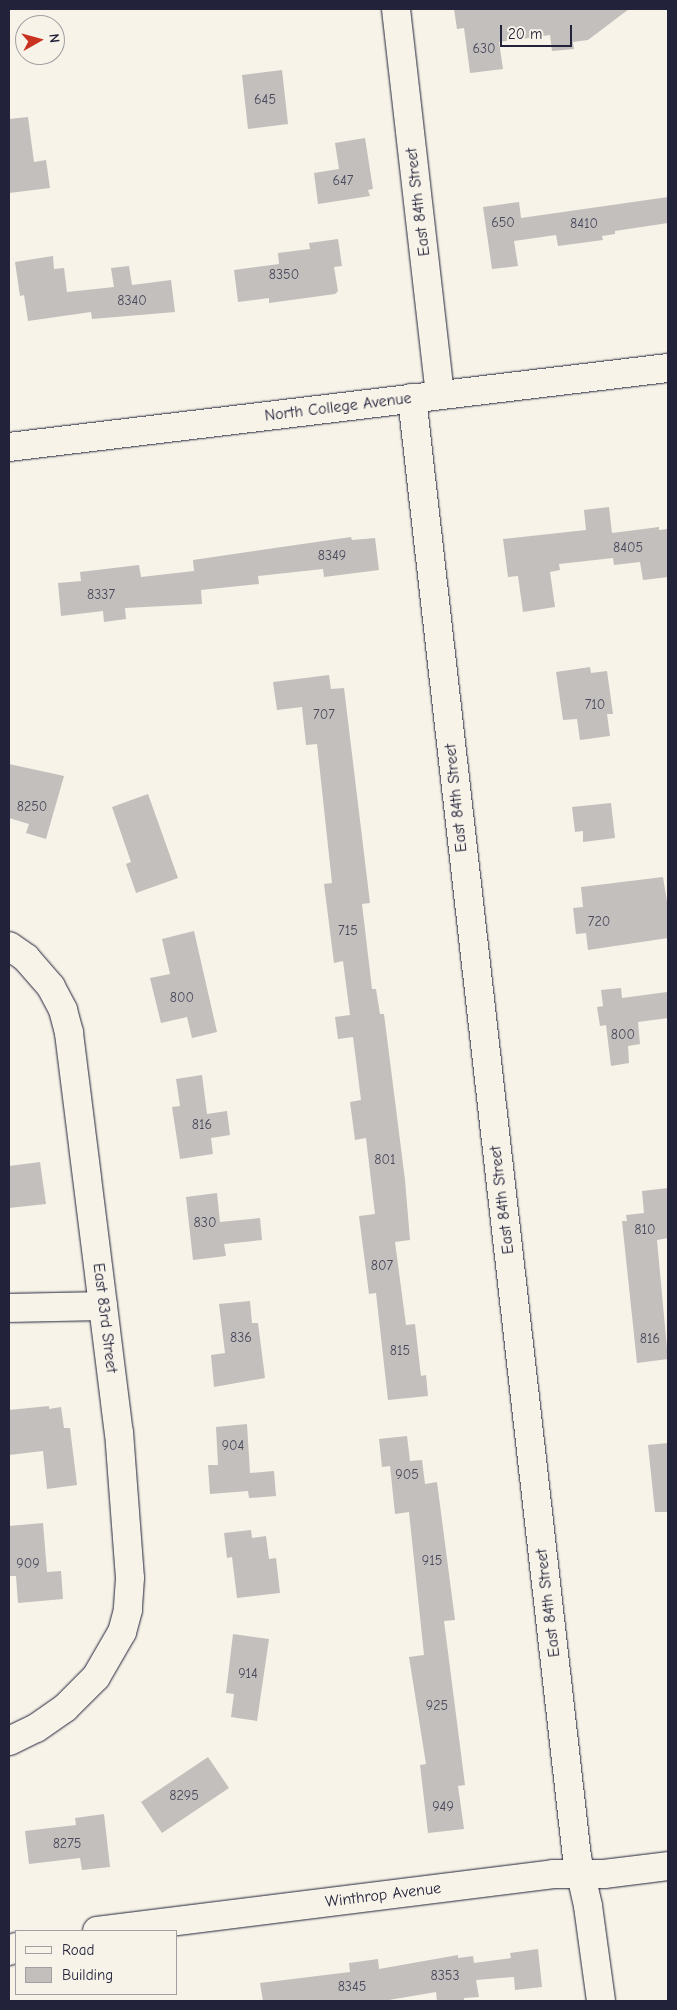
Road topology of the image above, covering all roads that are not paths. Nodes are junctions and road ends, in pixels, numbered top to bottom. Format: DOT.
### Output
graph roads {
  1 [pos="396,9"];
  2 [pos="668,368"];
  3 [pos="440,395"];
  4 [pos="412,398"];
  5 [pos="9,447"];
  6 [pos="9,946"];
  7 [pos="103,1306"];
  8 [pos="9,1308"];
  9 [pos="9,1741"];
  10 [pos="668,1866"];
  11 [pos="580,1874"];
  12 [pos="105,1930"];
  13 [pos="601,2001"];
  1 -- 3 [label="street, East 84th Street"];
  2 -- 3 [label="street, North College Avenue"];
  3 -- 4 [label="street, North College Avenue"];
  4 -- 5 [label="street, North College Avenue"];
  4 -- 11 [label="street, East 84th Street"];
  6 -- 7 [label="street, East 83rd Street"];
  7 -- 8 [label="street"];
  7 -- 9 [label="street, East 83rd Street"];
  10 -- 11 [label="street, Winthrop Avenue"];
  11 -- 12 [label="street, Winthrop Avenue"];
  11 -- 13 [label="street, East 84th Street"];
}
